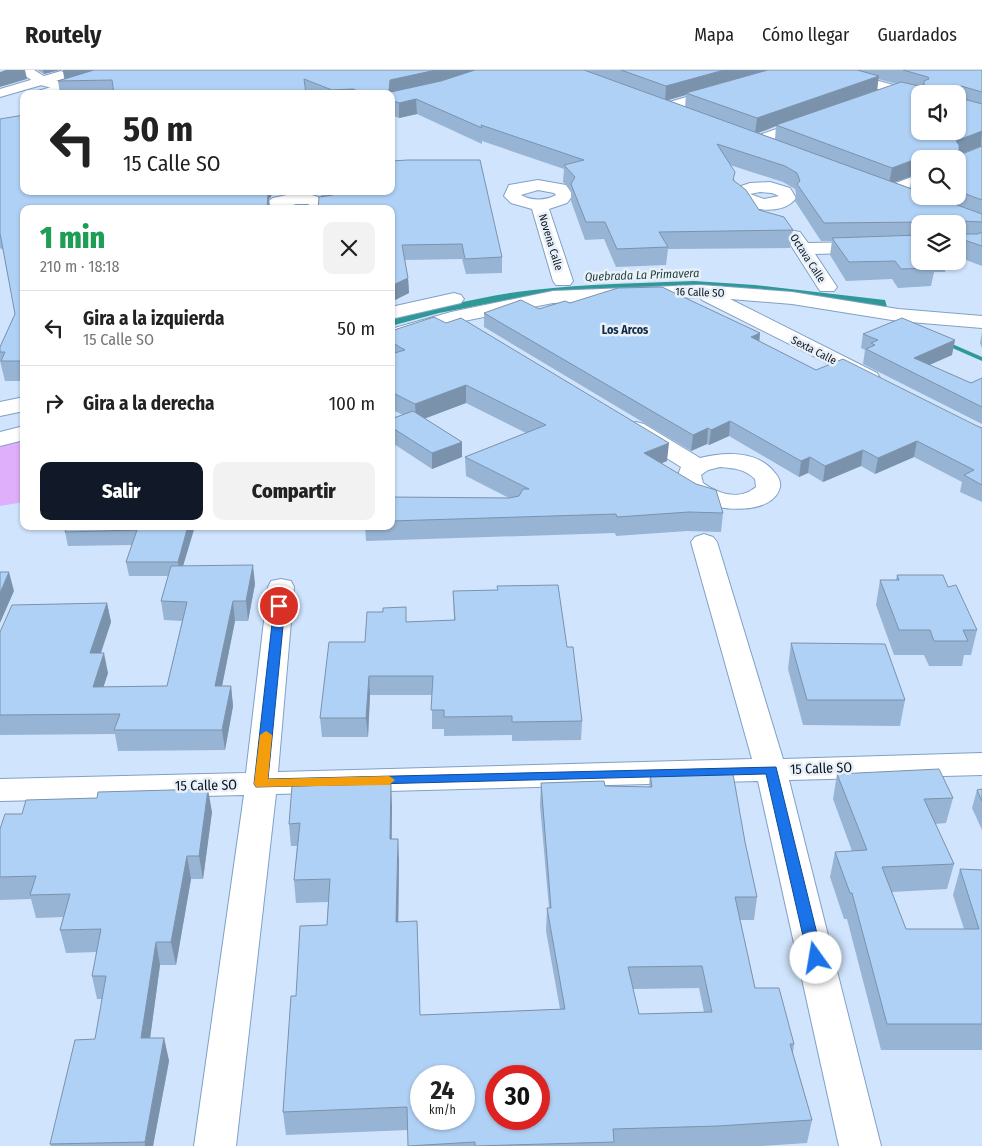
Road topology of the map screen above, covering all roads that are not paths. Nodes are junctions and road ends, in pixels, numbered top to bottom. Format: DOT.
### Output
graph roads {
  1 [pos="24,70"];
  2 [pos="79,70"];
  3 [pos="123,70"];
  4 [pos="794,70"];
  5 [pos="824,70"];
  6 [pos="42,87"];
  7 [pos="20,90"];
  8 [pos="21,90"];
  9 [pos="898,90"];
  10 [pos="0,93"];
  11 [pos="911,94"];
  12 [pos="20,100"];
  13 [pos="870,100"];
  14 [pos="646,101"];
  15 [pos="0,106"];
  16 [pos="664,108"];
  17 [pos="825,116"];
  18 [pos="690,118"];
  19 [pos="735,135"];
  20 [pos="753,142"];
  21 [pos="780,152"];
  22 [pos="911,183"];
  23 [pos="870,185"];
  24 [pos="888,192"];
  25 [pos="911,200"];
  26 [pos="539,204"];
  27 [pos="773,204"];
  28 [pos="272,205"];
  29 [pos="320,205"];
  30 [pos="911,246"];
  31 [pos="802,249"];
  32 [pos="563,281"];
  33 [pos="827,288"];
  34 [pos="700,291"];
  35 [pos="982,304"];
  36 [pos="395,312"];
  37 [pos="451,318"];
  38 [pos="982,322"];
  39 [pos="395,333"];
  40 [pos="477,334"];
  41 [pos="887,387"];
  42 [pos="20,405"];
  43 [pos="0,409"];
  44 [pos="621,420"];
  45 [pos="20,434"];
  46 [pos="0,439"];
  47 [pos="697,466"];
  48 [pos="704,542"];
  49 [pos="282,586"];
  50 [pos="982,764"];
  51 [pos="771,770"];
  52 [pos="261,784"];
  53 [pos="0,790"];
  54 [pos="215,1146"];
  55 [pos="860,1146"];
  1 -- 6 [label="main road"];
  2 -- 6 [label="main road"];
  3 -- 6 [label="main road"];
  4 -- 16 [label="main road"];
  5 -- 9 [label="main road"];
  6 -- 8 [label="main road"];
  7 -- 10 [label="main road"];
  9 -- 11 [label="main road"];
  9 -- 13 [label="main road"];
  12 -- 15 [label="main road"];
  14 -- 16 [label="main road"];
  16 -- 18 [label="main road"];
  17 -- 20 [label="main road"];
  19 -- 20 [label="main road"];
  20 -- 21 [label="main road"];
  22 -- 24 [label="main road"];
  23 -- 24 [label="main road"];
  24 -- 25 [label="main road"];
  26 -- 32 [label="main road, Novena Calle"];
  27 -- 31 [label="main road, Octava Calle"];
  28 -- 29 [label="main road"];
  30 -- 31 [label="main road"];
  31 -- 33 [label="main road, Octava Calle"];
  32 -- 33 [label="main road, 16 Calle SO"];
  32 -- 36 [label="main road, 16 Calle SO"];
  33 -- 35 [label="main road, 16 Calle SO"];
  34 -- 37 [label="main road, 16 Calle SO"];
  34 -- 38 [label="main road, 16 Calle SO"];
  34 -- 41 [label="main road, Sexta Calle"];
  37 -- 39 [label="main road, 16 Calle SO"];
  37 -- 40 [label="main road"];
  42 -- 43 [label="main road"];
  44 -- 47 [label="main road"];
  45 -- 46 [label="main road"];
  48 -- 51 [label="main road"];
  49 -- 52 [label="main road"];
  50 -- 51 [label="main road, 15 Calle SO"];
  51 -- 52 [label="main road, 15 Calle SO"];
  51 -- 55 [label="main road"];
  52 -- 53 [label="main road, 15 Calle SO"];
  52 -- 54 [label="main road"];
}
